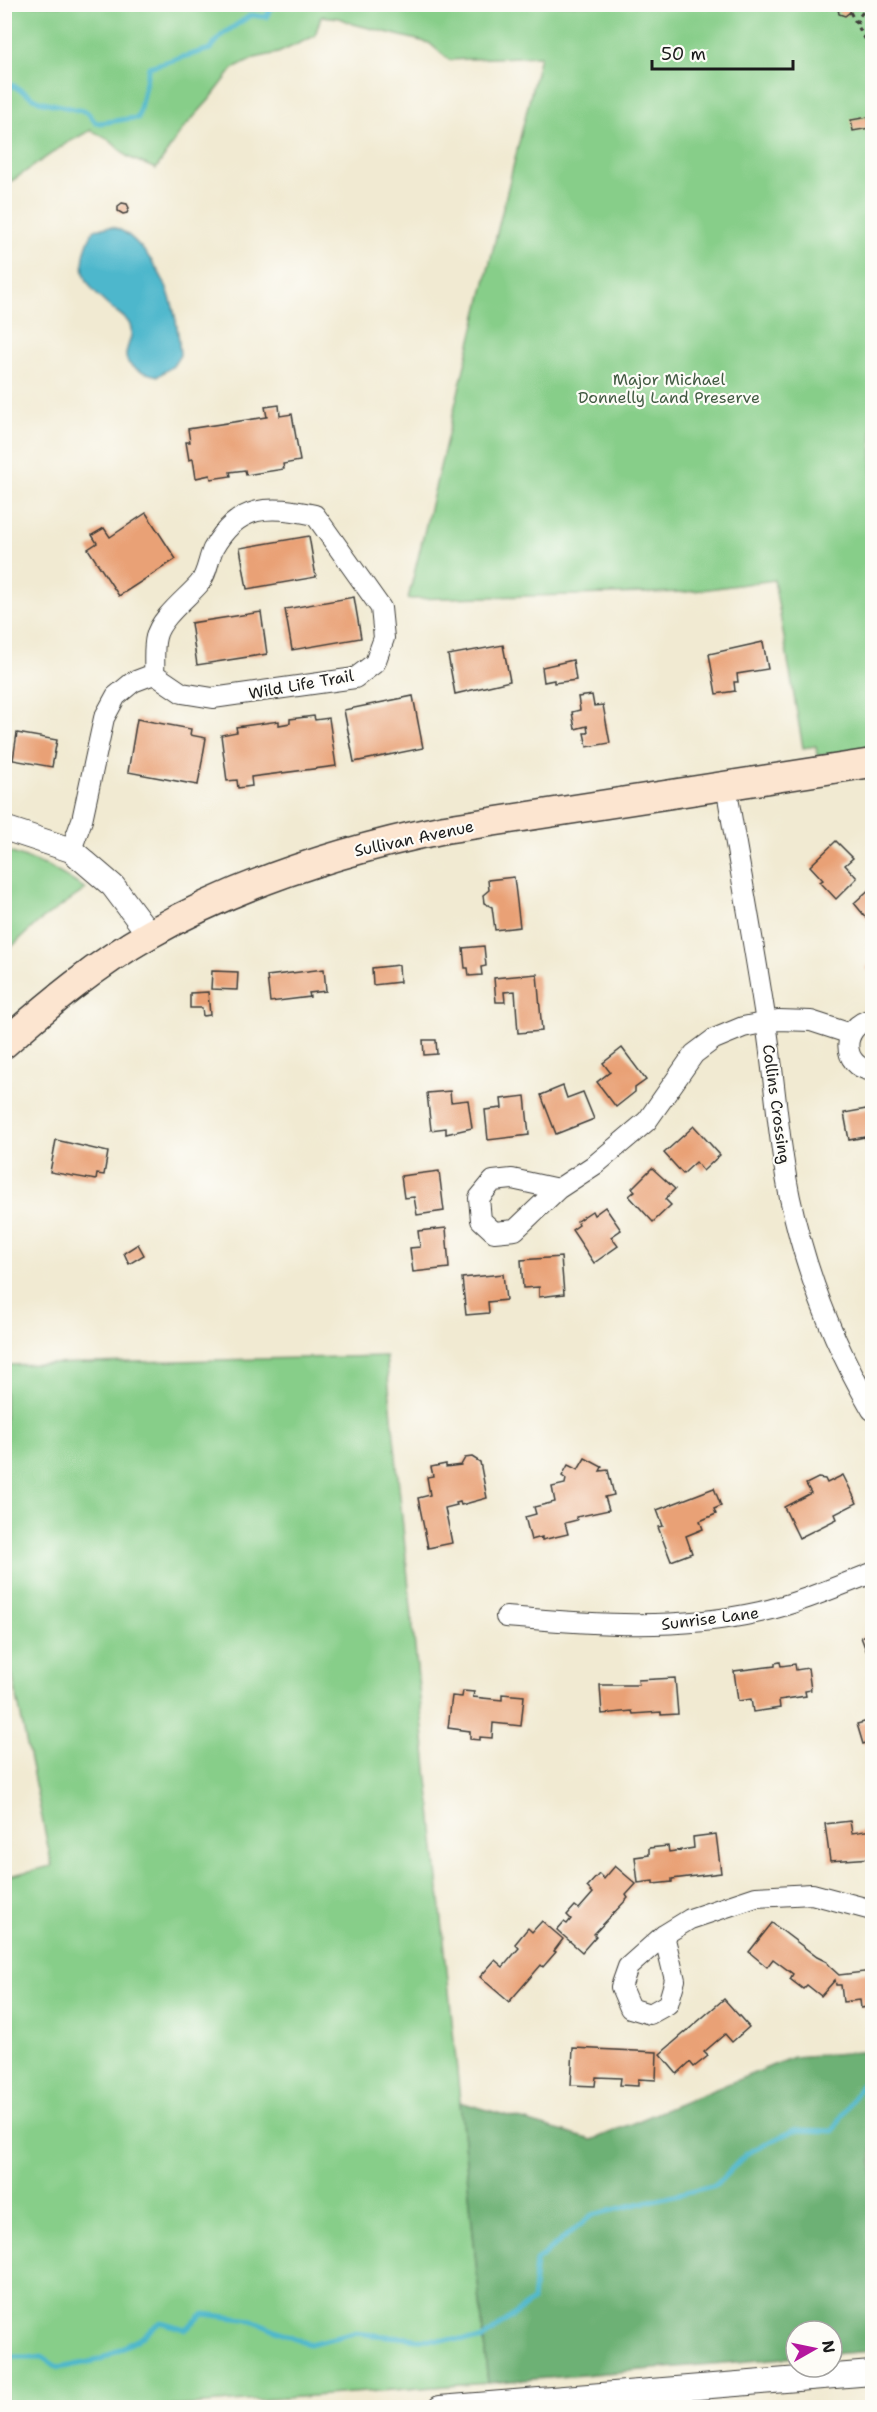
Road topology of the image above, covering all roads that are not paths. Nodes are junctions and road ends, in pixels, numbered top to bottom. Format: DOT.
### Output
graph roads {
  1 [pos="154,674"];
  2 [pos="873,763"];
  3 [pos="726,784"];
  4 [pos="4,828"];
  5 [pos="71,850"];
  6 [pos="149,934"];
  7 [pos="873,1019"];
  8 [pos="766,1022"];
  9 [pos="851,1034"];
  10 [pos="4,1044"];
  11 [pos="873,1071"];
  12 [pos="558,1189"];
  13 [pos="873,1410"];
  14 [pos="873,1573"];
  15 [pos="506,1617"];
  16 [pos="873,1910"];
  17 [pos="664,1935"];
  18 [pos="873,2373"];
  19 [pos="440,2408"];
  1 -- 1 [label="street, Wild Life Trail"];
  1 -- 5 [label="street"];
  2 -- 3 [label="main road, Sullivan Avenue"];
  3 -- 6 [label="main road, Sullivan Avenue"];
  3 -- 8 [label="street, Collins Crossing"];
  4 -- 5 [label="street"];
  5 -- 6 [label="street"];
  6 -- 10 [label="main road, Sullivan Avenue"];
  7 -- 9 [label="street"];
  8 -- 9 [label="street"];
  8 -- 12 [label="street"];
  8 -- 13 [label="street, Collins Crossing"];
  9 -- 11 [label="street"];
  14 -- 15 [label="street, Sunrise Lane"];
  16 -- 17 [label="street"];
  18 -- 19 [label="street"];
}
